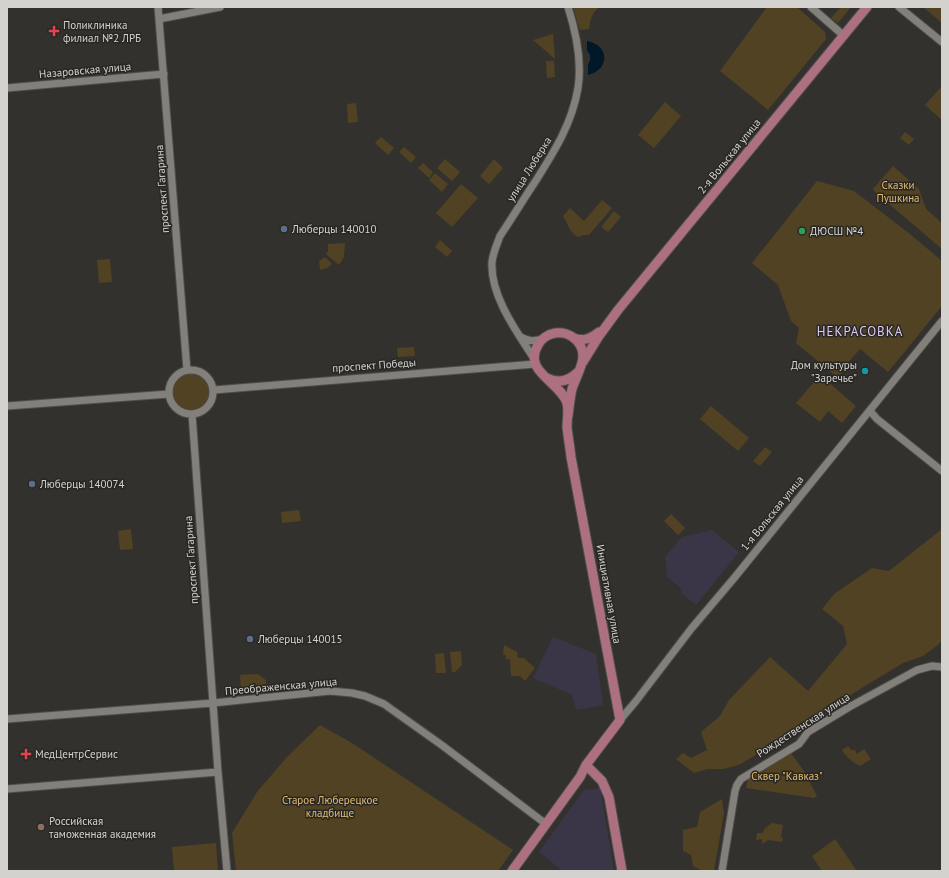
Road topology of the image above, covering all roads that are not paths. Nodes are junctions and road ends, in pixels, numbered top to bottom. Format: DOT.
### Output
graph roads {
  1 [pos="158,7"];
  2 [pos="220,7"];
  3 [pos="568,7"];
  4 [pos="811,7"];
  5 [pos="867,7"];
  6 [pos="899,7"];
  7 [pos="159,18"];
  8 [pos="844,35"];
  9 [pos="942,42"];
  10 [pos="164,74"];
  11 [pos="7,88"];
  12 [pos="610,321"];
  13 [pos="942,321"];
  14 [pos="519,335"];
  15 [pos="574,338"];
  16 [pos="544,339"];
  17 [pos="535,362"];
  18 [pos="581,368"];
  19 [pos="187,370"];
  20 [pos="543,376"];
  21 [pos="214,390"];
  22 [pos="169,394"];
  23 [pos="7,406"];
  24 [pos="870,411"];
  25 [pos="192,414"];
  26 [pos="568,416"];
  27 [pos="942,470"];
  28 [pos="942,667"];
  29 [pos="213,704"];
  30 [pos="7,719"];
  31 [pos="620,720"];
  32 [pos="586,765"];
  33 [pos="218,772"];
  34 [pos="7,789"];
  35 [pos="542,821"];
  36 [pos="227,871"];
  37 [pos="506,871"];
  38 [pos="512,871"];
  39 [pos="622,871"];
  40 [pos="722,871"];
  1 -- 7 [label="street, проспект Гагарина"];
  2 -- 7 [label="street"];
  3 -- 14 [label="street, улица Люберка"];
  4 -- 8 [label="street"];
  5 -- 8 [label="main road, 2-я Вольская улица"];
  6 -- 9 [label="street"];
  7 -- 10 [label="street, проспект Гагарина"];
  8 -- 12 [label="main road, 2-я Вольская улица"];
  10 -- 11 [label="street, Назаровская улица"];
  10 -- 19 [label="street, проспект Гагарина"];
  12 -- 15 [label="main road, 2-я Вольская улица"];
  12 -- 18 [label="main road, 2-я Вольская улица"];
  13 -- 24 [label="street, 1-я Вольская улица"];
  14 -- 16 [label="street"];
  14 -- 17 [label="street, улица Люберка"];
  15 -- 16 [label="main road"];
  15 -- 18 [label="main road, Инициативная улица"];
  16 -- 17 [label="main road"];
  17 -- 20 [label="main road, Инициативная улица"];
  17 -- 21 [label="street, проспект Победы"];
  18 -- 20 [label="main road"];
  18 -- 26 [label="main road, Инициативная улица"];
  19 -- 21 [label="street"];
  19 -- 22 [label="street"];
  20 -- 26 [label="main road, Инициативная улица"];
  21 -- 25 [label="street"];
  22 -- 23 [label="street"];
  22 -- 25 [label="street"];
  24 -- 27 [label="street"];
  24 -- 31 [label="street, 1-я Вольская улица"];
  25 -- 29 [label="street, проспект Гагарина"];
  26 -- 31 [label="main road, Инициативная улица"];
  28 -- 40 [label="street, Рождественская улица"];
  29 -- 30 [label="street, Преображенская улица"];
  29 -- 33 [label="street, проспект Гагарина"];
  29 -- 35 [label="street, Преображенская улица"];
  31 -- 32 [label="main road"];
  32 -- 35 [label="main road"];
  32 -- 38 [label="main road"];
  32 -- 39 [label="main road"];
  33 -- 34 [label="street"];
  33 -- 36 [label="street, проспект Гагарина"];
  35 -- 37 [label="main road"];
}
